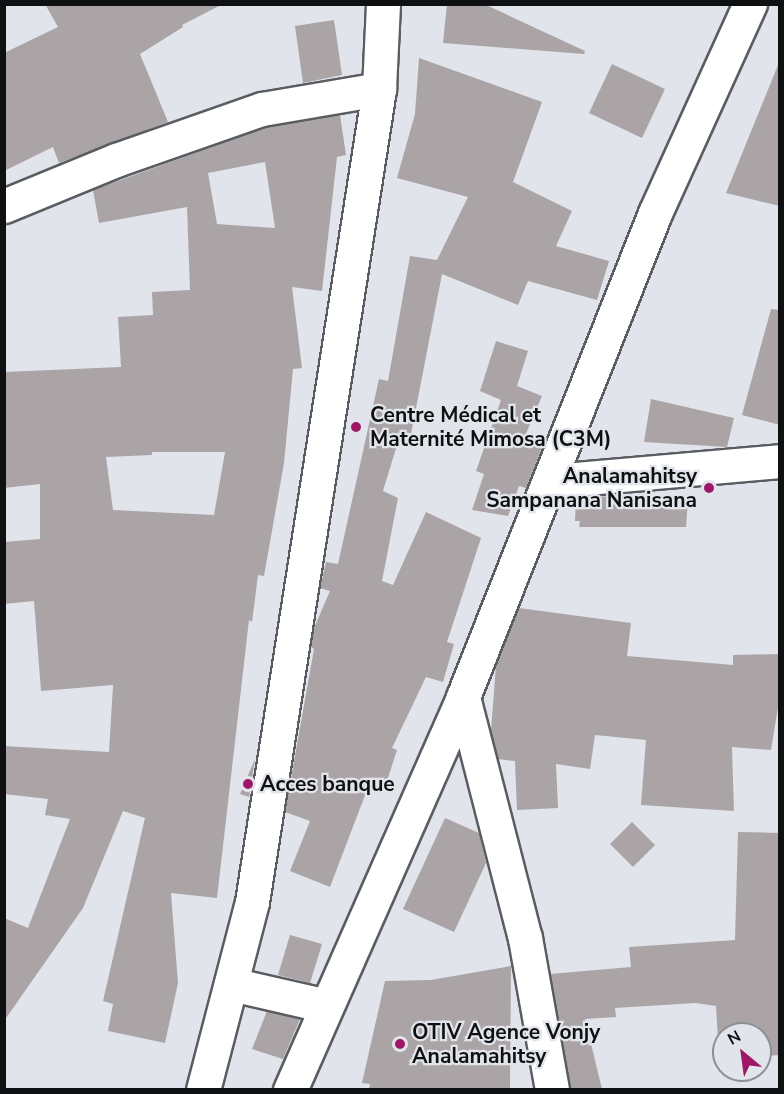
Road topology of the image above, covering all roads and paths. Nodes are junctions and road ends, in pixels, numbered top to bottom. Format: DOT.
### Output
graph roads {
  1 [pos="383,4"];
  2 [pos="750,4"];
  3 [pos="379,89"];
  4 [pos="4,206"];
  5 [pos="780,461"];
  6 [pos="552,481"];
  7 [pos="464,697"];
  8 [pos="231,984"];
  9 [pos="327,1005"];
  10 [pos="203,1089"];
  11 [pos="290,1089"];
  12 [pos="552,1089"];
  1 -- 3 [label="main road"];
  2 -- 6 [label="main road"];
  3 -- 4 [label="main road"];
  3 -- 8 [label="main road"];
  5 -- 6 [label="main road"];
  6 -- 7 [label="main road"];
  7 -- 9 [label="main road"];
  7 -- 12 [label="main road"];
  8 -- 9 [label="main road"];
  8 -- 10 [label="main road"];
  9 -- 11 [label="main road"];
}
